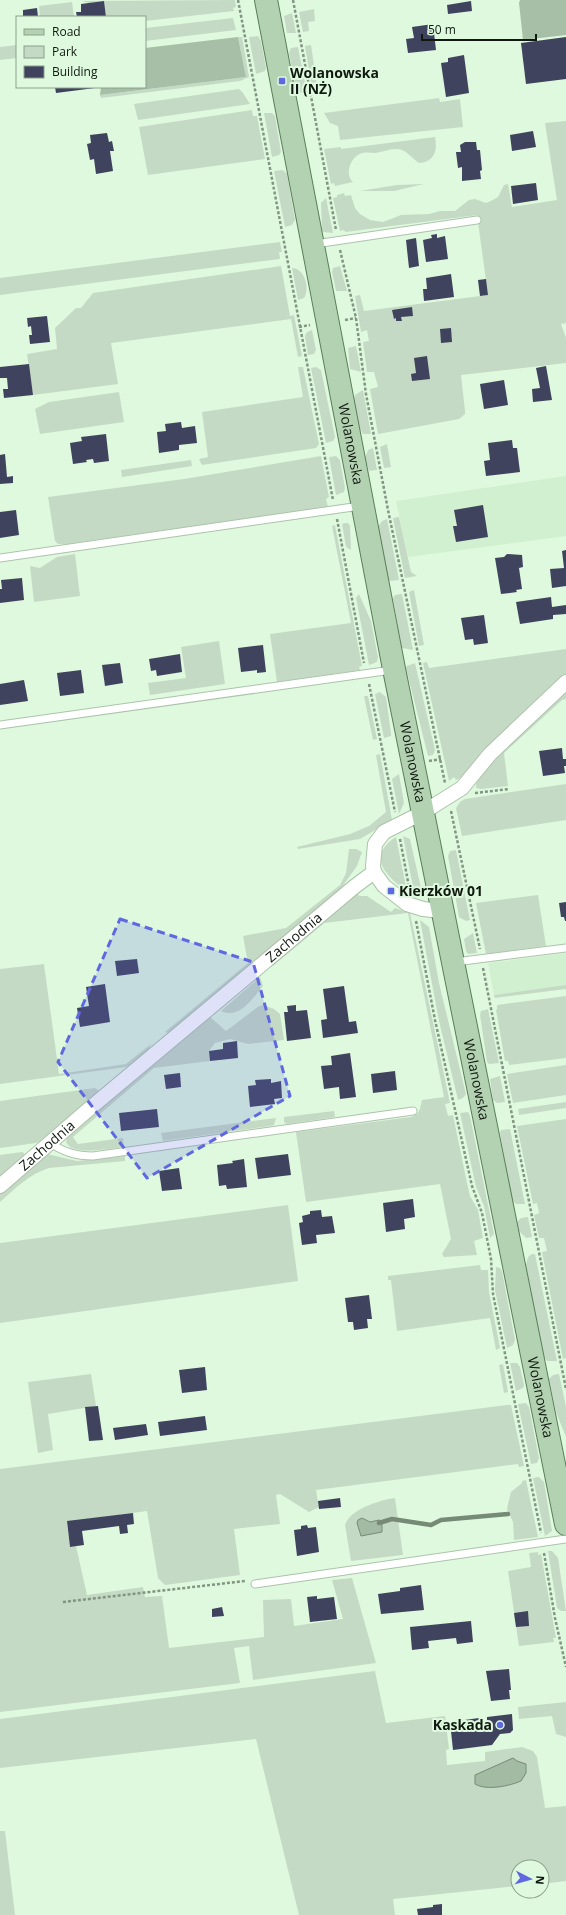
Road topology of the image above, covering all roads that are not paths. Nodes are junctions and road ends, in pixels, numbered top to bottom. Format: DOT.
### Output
graph roads {
  1 [pos="266,0"];
  2 [pos="477,220"];
  3 [pos="312,244"];
  4 [pos="362,506"];
  5 [pos="0,558"];
  6 [pos="394,669"];
  7 [pos="566,682"];
  8 [pos="0,725"];
  9 [pos="422,813"];
  10 [pos="374,872"];
  11 [pos="442,911"];
  12 [pos="566,948"];
  13 [pos="453,962"];
  14 [pos="412,1111"];
  15 [pos="50,1143"];
  16 [pos="0,1186"];
  17 [pos="566,1524"];
  18 [pos="566,1539"];
  19 [pos="255,1584"];
  1 -- 3 [label="main road, Wolanowska"];
  2 -- 3 [label="lane"];
  3 -- 4 [label="main road, Wolanowska"];
  4 -- 5 [label="lane"];
  4 -- 6 [label="main road, Wolanowska"];
  6 -- 8 [label="lane"];
  6 -- 9 [label="main road, Wolanowska"];
  7 -- 9 [label="street"];
  9 -- 10 [label="street"];
  9 -- 11 [label="main road, Wolanowska"];
  10 -- 11 [label="street"];
  10 -- 15 [label="street, Zachodnia"];
  11 -- 13 [label="main road, Wolanowska"];
  12 -- 13 [label="lane"];
  13 -- 17 [label="main road, Wolanowska"];
  14 -- 15 [label="lane"];
  15 -- 16 [label="street, Zachodnia"];
  18 -- 19 [label="lane"];
}
